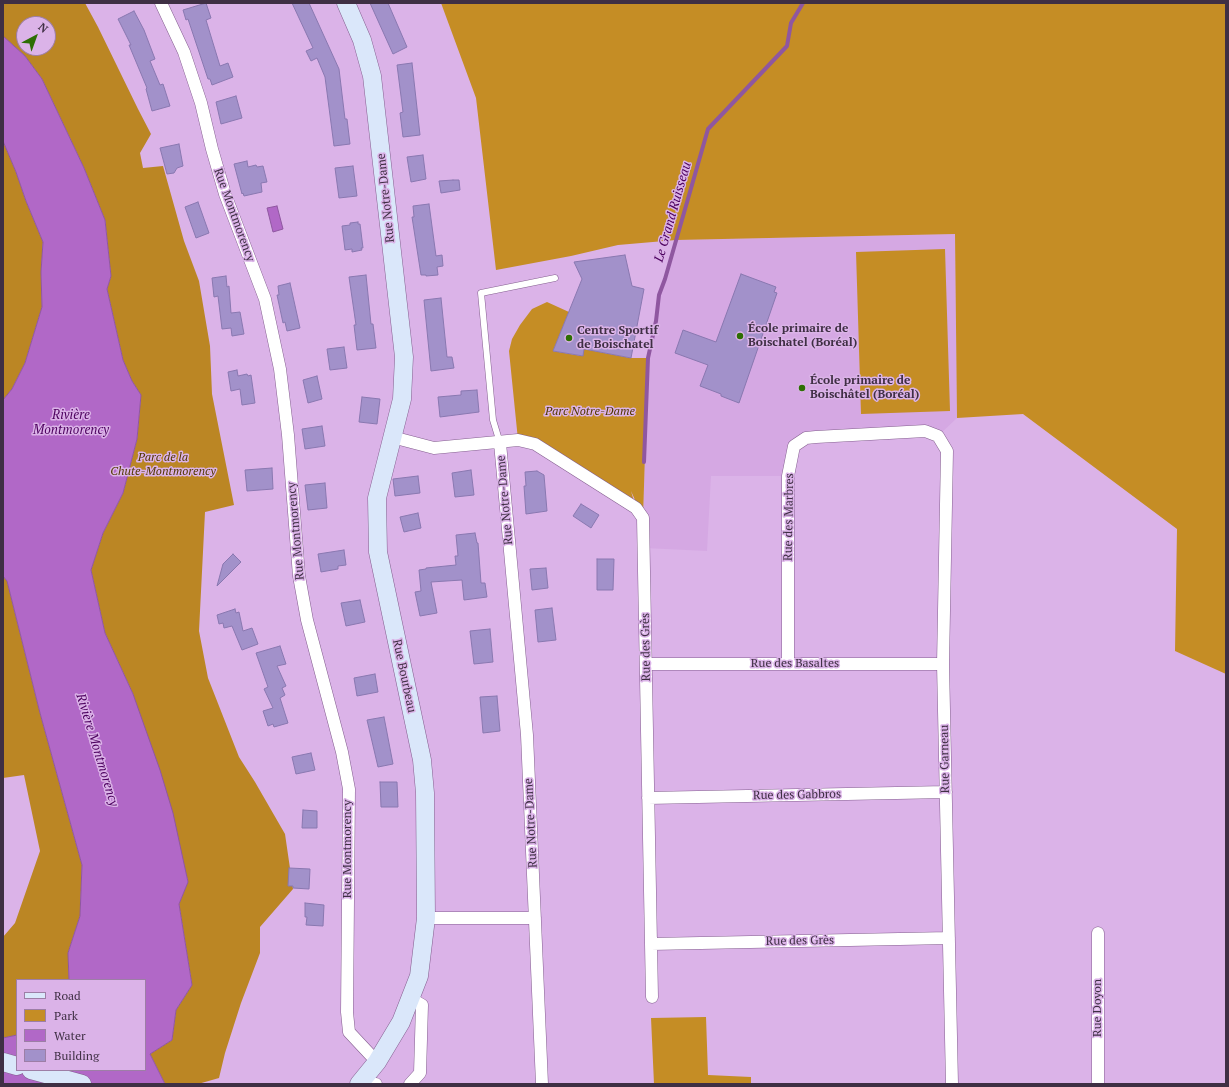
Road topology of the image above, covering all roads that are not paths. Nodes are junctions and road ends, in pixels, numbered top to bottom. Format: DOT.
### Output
graph roads {
  1 [pos="161,3"];
  2 [pos="346,3"];
  3 [pos="555,278"];
  4 [pos="938,436"];
  5 [pos="392,437"];
  6 [pos="500,442"];
  7 [pos="646,664"];
  8 [pos="788,664"];
  9 [pos="943,664"];
  10 [pos="946,792"];
  11 [pos="648,798"];
  12 [pos="426,918"];
  13 [pos="535,918"];
  14 [pos="1098,933"];
  15 [pos="949,938"];
  16 [pos="651,944"];
  17 [pos="652,997"];
  18 [pos="410,998"];
  19 [pos="3,1062"];
  20 [pos="378,1062"];
  21 [pos="16,1066"];
  22 [pos="34,1071"];
  23 [pos="82,1084"];
  24 [pos="365,1084"];
  25 [pos="410,1084"];
  26 [pos="542,1084"];
  27 [pos="952,1084"];
  28 [pos="1098,1084"];
  1 -- 20 [label="street, Rue Montmorency"];
  2 -- 5 [label="street, Rue Notre-Dame"];
  3 -- 6 [label="lane"];
  4 -- 8 [label="street, Rue des Marbres"];
  4 -- 9 [label="street, Rue Garneau"];
  5 -- 6 [label="street, Rue Notre-Dame"];
  5 -- 12 [label="street, Rue Bourbeau"];
  6 -- 7 [label="street, Rue des Grès"];
  6 -- 13 [label="street, Rue Notre-Dame"];
  7 -- 8 [label="street, Rue des Basaltes"];
  7 -- 11 [label="street, Rue des Grès"];
  8 -- 9 [label="street, Rue des Basaltes"];
  9 -- 10 [label="street, Rue Garneau"];
  10 -- 11 [label="street, Rue des Gabbros"];
  10 -- 15 [label="street, Rue Garneau"];
  11 -- 16 [label="street, Rue des Grès"];
  12 -- 13 [label="street"];
  12 -- 18 [label="street, Rue Bourbeau"];
  13 -- 26 [label="street, Rue Notre-Dame"];
  14 -- 28 [label="street, Rue Doyon"];
  15 -- 16 [label="street, Rue des Grès"];
  15 -- 27 [label="street, Rue Garneau"];
  16 -- 17 [label="street, Rue des Grès"];
  18 -- 20 [label="street, Rue Bourbeau"];
  18 -- 25 [label="street"];
  19 -- 21 [label="street"];
  20 -- 24 [label="street, Rue Bourbeau"];
  22 -- 23 [label="street"];
}
